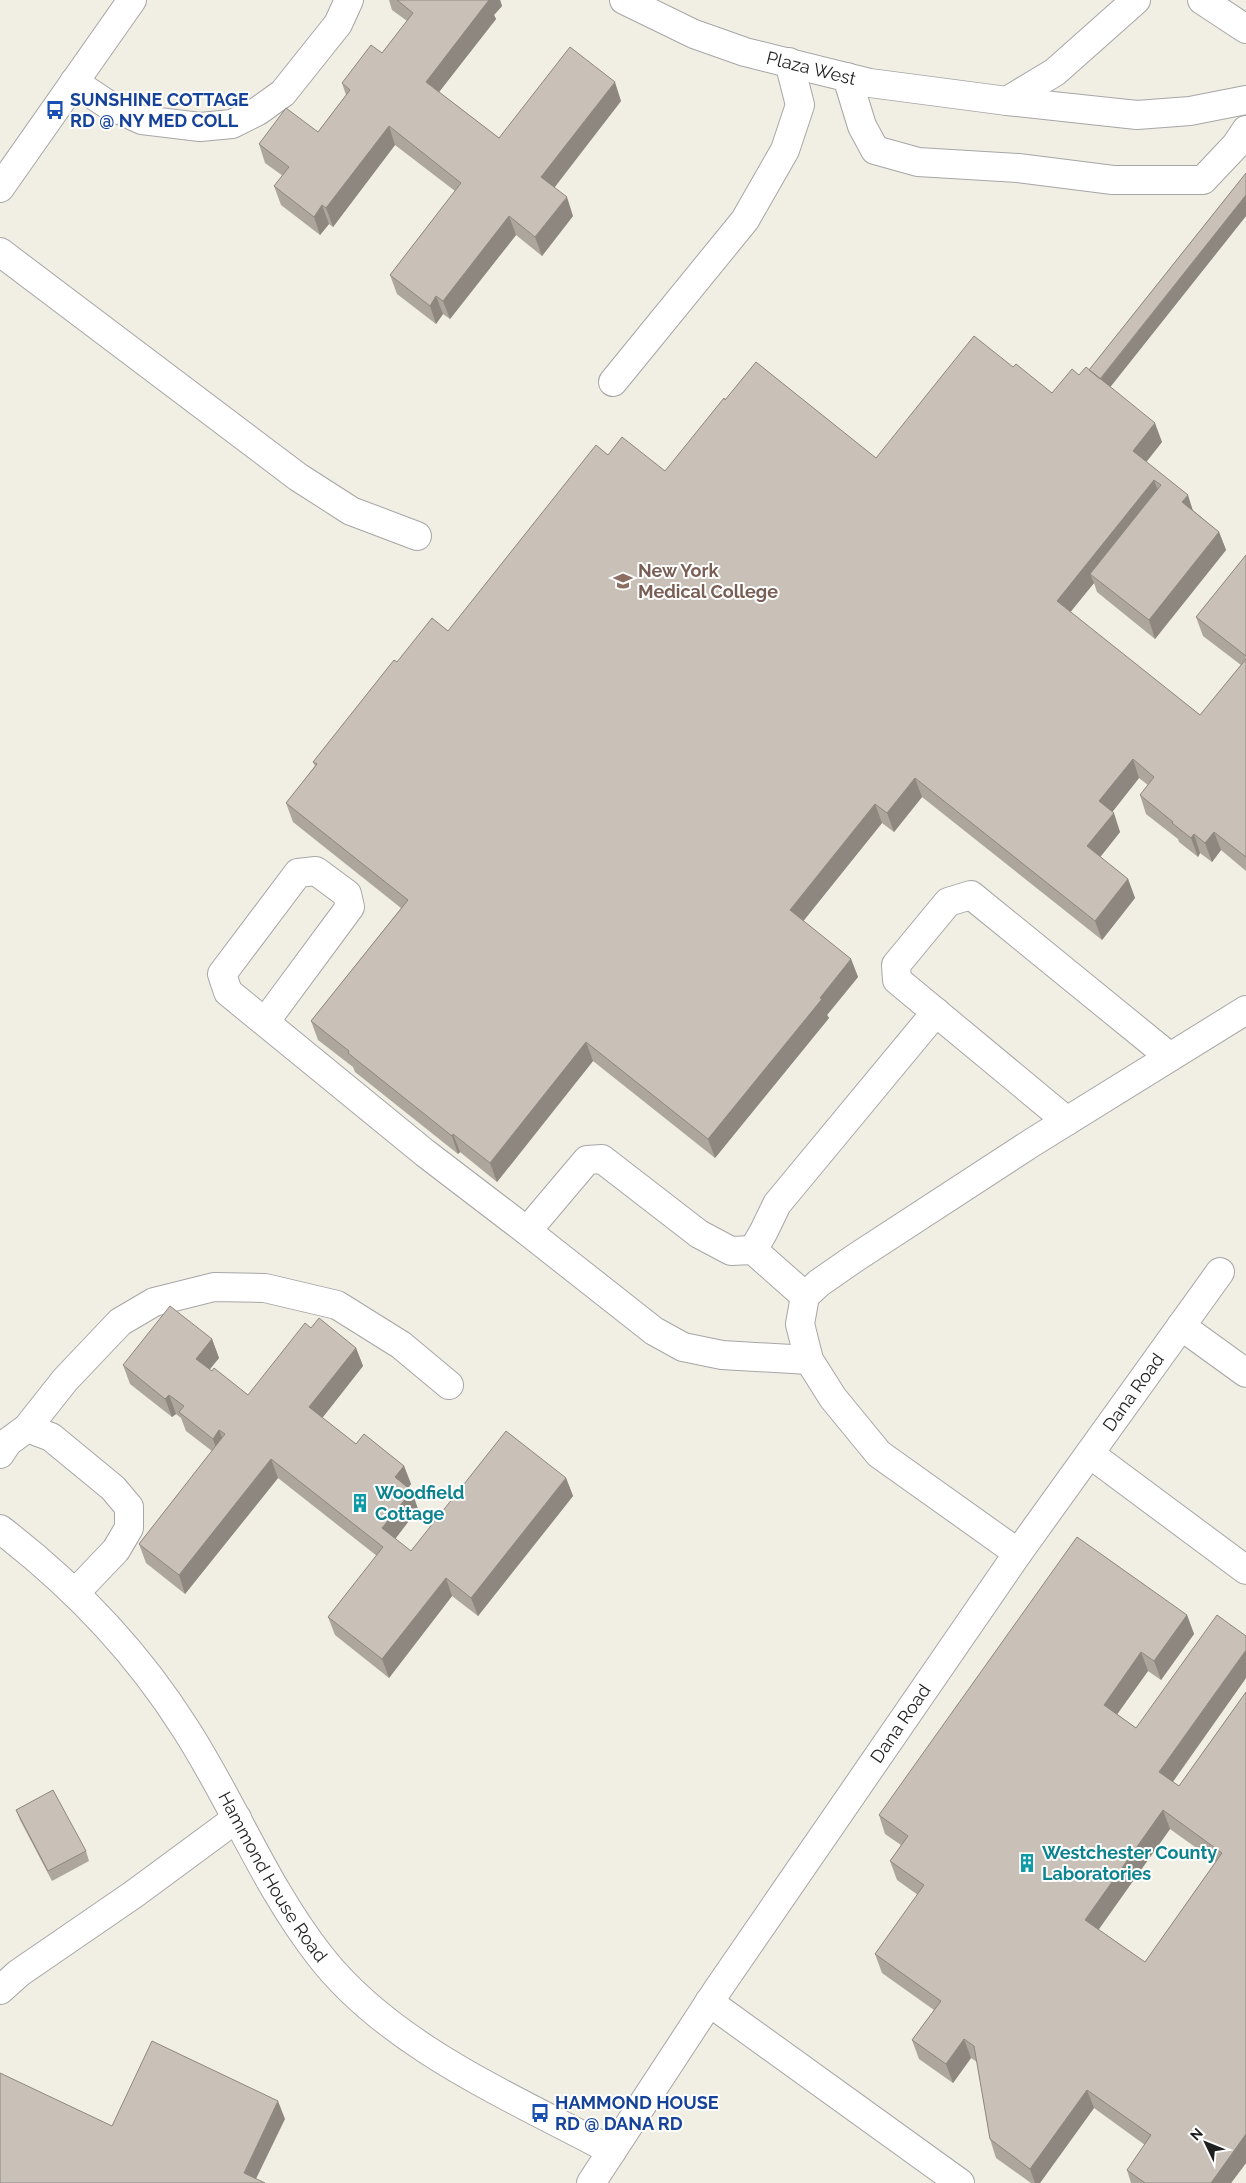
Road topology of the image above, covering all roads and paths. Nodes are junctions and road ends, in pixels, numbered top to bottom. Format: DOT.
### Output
graph roads {
  1 [pos="132,0"];
  2 [pos="349,0"];
  3 [pos="624,0"];
  4 [pos="1136,0"];
  5 [pos="1202,0"];
  6 [pos="1246,29"];
  7 [pos="789,62"];
  8 [pos="848,77"];
  9 [pos="74,82"];
  10 [pos="1246,100"];
  11 [pos="1008,102"];
  12 [pos="1246,130"];
  13 [pos="0,188"];
  14 [pos="0,252"];
  15 [pos="613,382"];
  16 [pos="417,536"];
  17 [pos="1246,1010"];
  18 [pos="936,1012"];
  19 [pos="265,1022"];
  20 [pos="1170,1057"];
  21 [pos="1067,1121"];
  22 [pos="527,1231"];
  23 [pos="753,1250"];
  24 [pos="1220,1272"];
  25 [pos="805,1296"];
  26 [pos="1181,1326"];
  27 [pos="810,1360"];
  28 [pos="1246,1373"];
  29 [pos="449,1385"];
  30 [pos="27,1428"];
  31 [pos="0,1454"];
  32 [pos="1090,1454"];
  33 [pos="0,1528"];
  34 [pos="1018,1553"];
  35 [pos="1246,1570"];
  36 [pos="76,1592"];
  37 [pos="236,1818"];
  38 [pos="0,1990"];
  39 [pos="709,2002"];
  40 [pos="612,2151"];
  41 [pos="591,2183"];
  42 [pos="960,2183"];
  1 -- 9 [label="street"];
  2 -- 9 [label="street"];
  3 -- 7 [label="street, Plaza West"];
  4 -- 11 [label="street"];
  5 -- 6 [label="street"];
  7 -- 8 [label="street, Plaza West"];
  7 -- 15 [label="street"];
  8 -- 11 [label="street, Plaza West"];
  8 -- 12 [label="street"];
  9 -- 13 [label="street"];
  10 -- 11 [label="street, Plaza West"];
  14 -- 16 [label="street"];
  17 -- 20 [label="street"];
  18 -- 20 [label="street"];
  18 -- 21 [label="street"];
  18 -- 23 [label="street"];
  19 -- 19 [label="street"];
  19 -- 22 [label="street"];
  20 -- 21 [label="street"];
  21 -- 25 [label="street"];
  22 -- 23 [label="street"];
  22 -- 27 [label="street"];
  23 -- 25 [label="street"];
  24 -- 26 [label="street, Dana Road"];
  25 -- 27 [label="street"];
  26 -- 28 [label="street"];
  26 -- 32 [label="street, Dana Road"];
  27 -- 34 [label="street"];
  29 -- 30 [label="street"];
  30 -- 31 [label="street"];
  30 -- 36 [label="street"];
  32 -- 34 [label="street, Dana Road"];
  32 -- 35 [label="street"];
  33 -- 36 [label="street, Hammond House Road"];
  34 -- 39 [label="street, Dana Road"];
  36 -- 37 [label="street, Hammond House Road"];
  37 -- 38 [label="street"];
  37 -- 40 [label="street, Hammond House Road"];
  39 -- 40 [label="street, Dana Road"];
  39 -- 42 [label="street"];
  40 -- 41 [label="street, Dana Road"];
}
